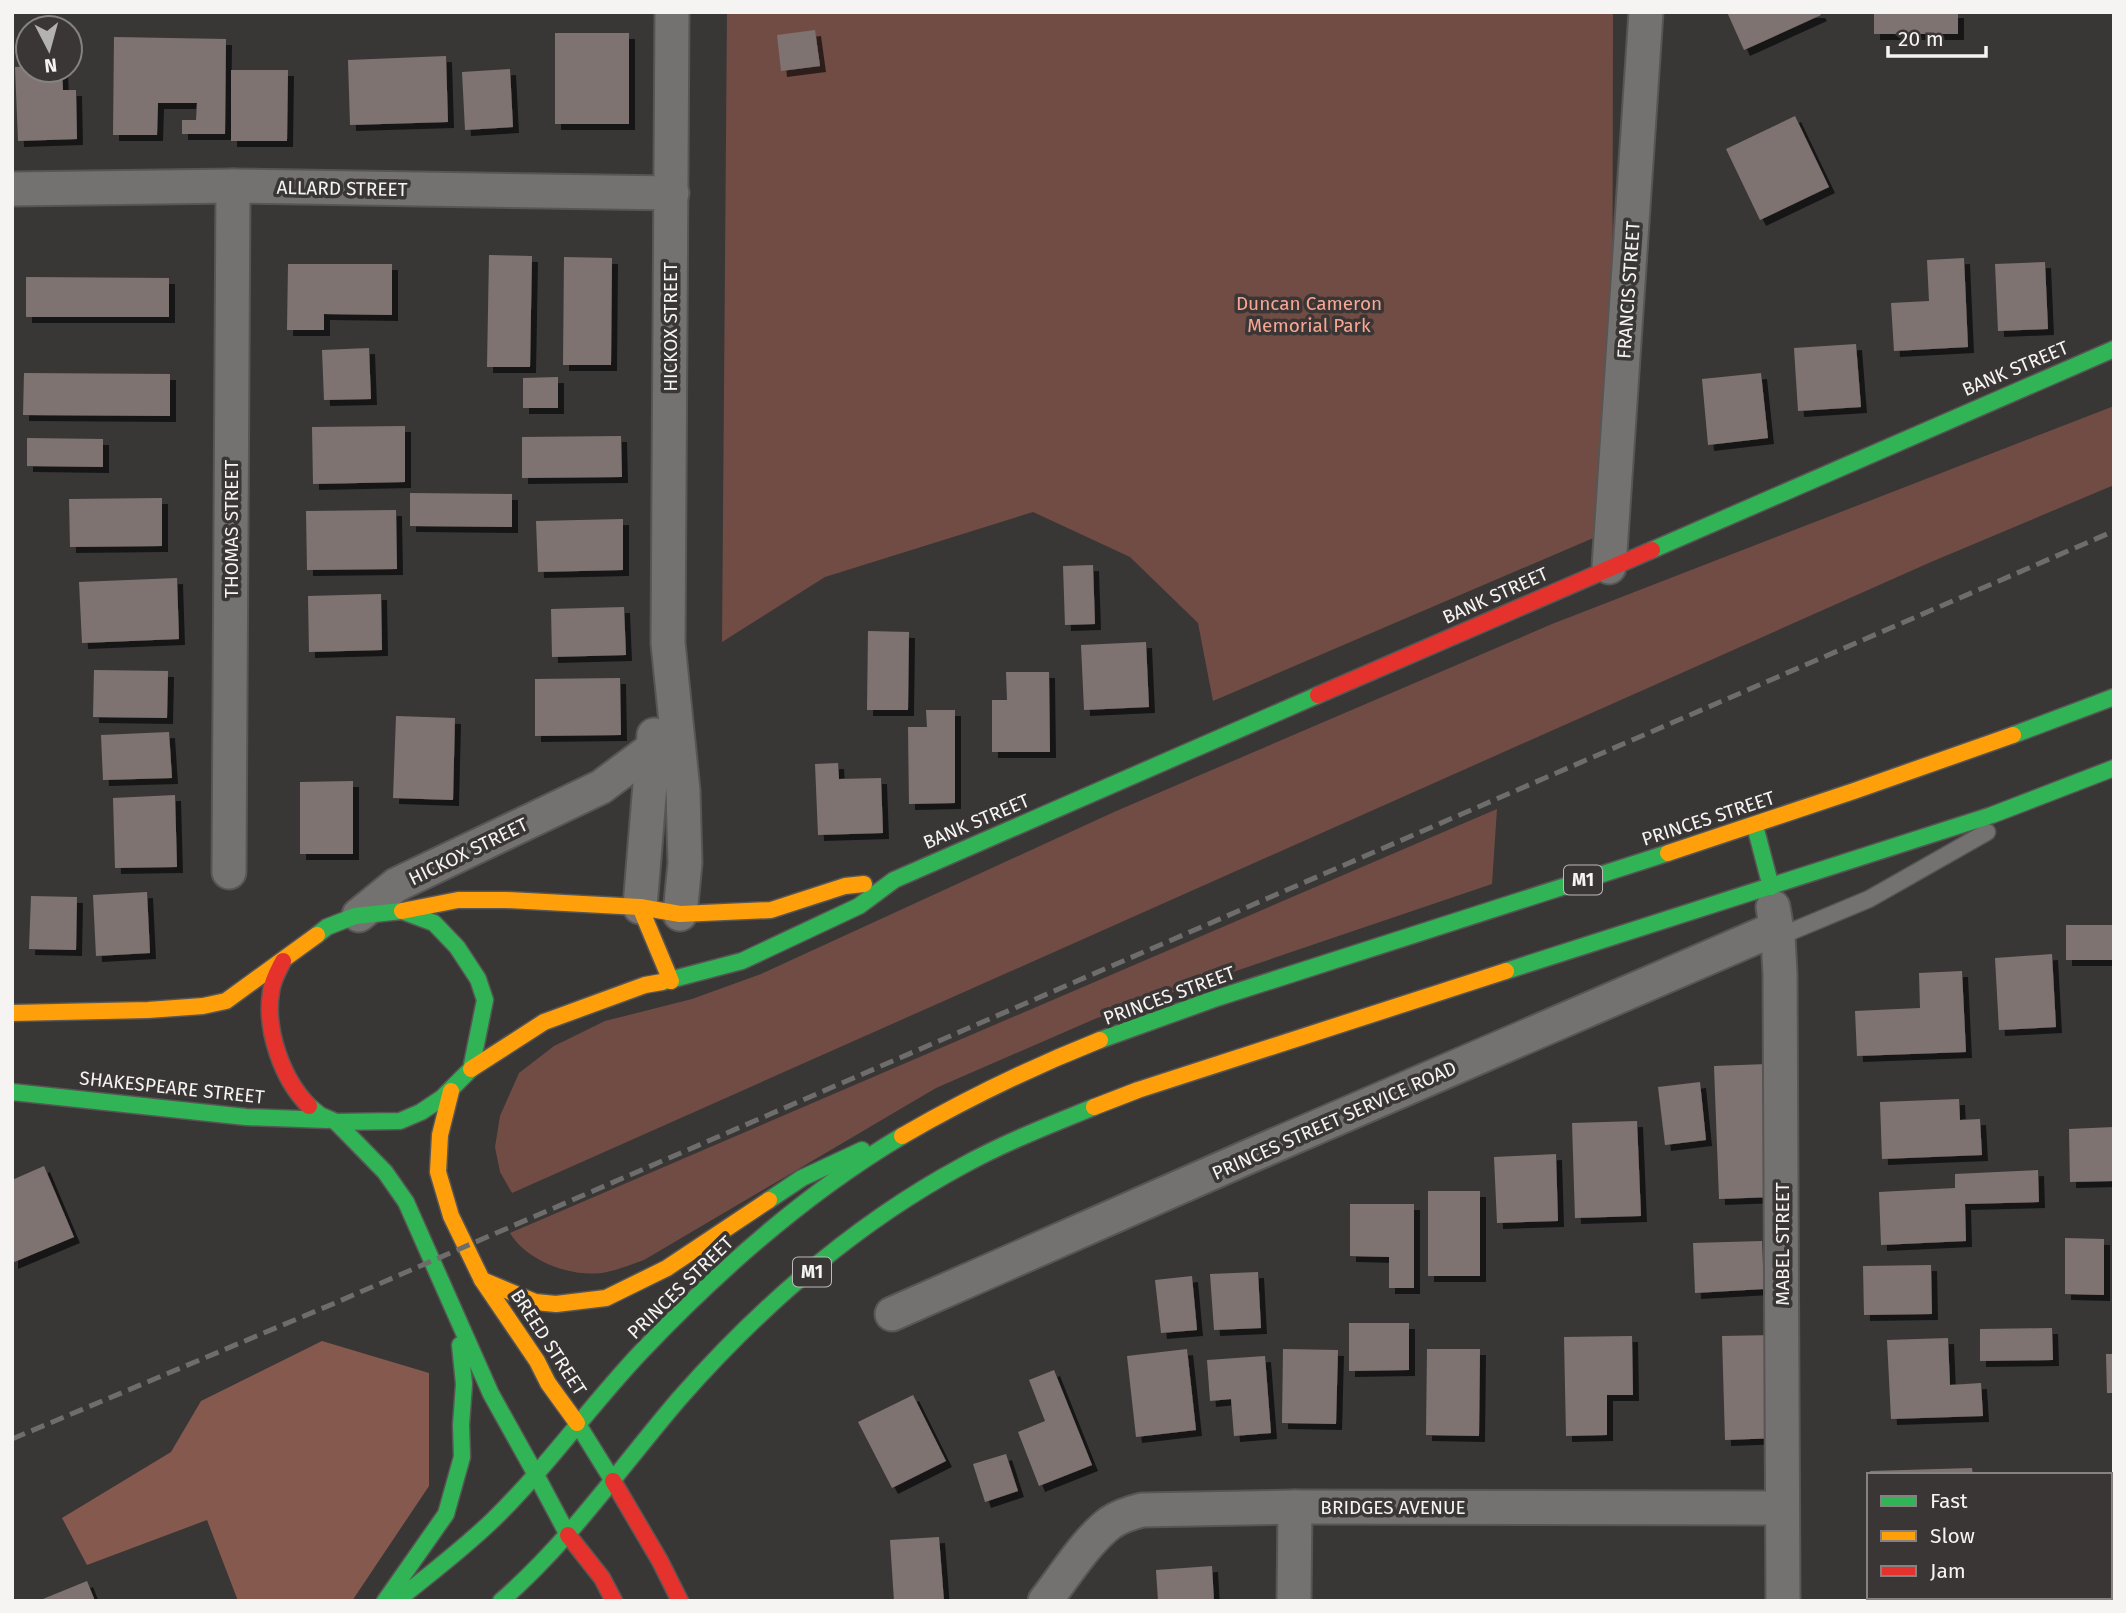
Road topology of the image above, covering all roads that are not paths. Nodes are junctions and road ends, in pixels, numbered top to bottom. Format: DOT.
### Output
graph roads {
  1 [pos="672,12"];
  2 [pos="1646,12"];
  3 [pos="233,186"];
  4 [pos="12,189"];
  5 [pos="671,193"];
  6 [pos="2114,349"];
  7 [pos="1609,567"];
  8 [pos="2114,697"];
  9 [pos="666,752"];
  10 [pos="2114,768"];
  11 [pos="2038,797"];
  12 [pos="1755,825"];
  13 [pos="229,872"];
  14 [pos="894,880"];
  15 [pos="1770,887"];
  16 [pos="640,907"];
  17 [pos="402,911"];
  18 [pos="359,915"];
  19 [pos="680,920"];
  20 [pos="1777,933"];
  21 [pos="675,954"];
  22 [pos="283,961"];
  23 [pos="671,981"];
  24 [pos="12,1013"];
  25 [pos="471,1069"];
  26 [pos="451,1091"];
  27 [pos="14,1093"];
  28 [pos="933,1117"];
  29 [pos="331,1121"];
  30 [pos="482,1280"];
  31 [pos="892,1314"];
  32 [pos="457,1318"];
  33 [pos="577,1423"];
  34 [pos="535,1473"];
  35 [pos="613,1481"];
  36 [pos="1295,1507"];
  37 [pos="1781,1508"];
  38 [pos="568,1535"];
  39 [pos="386,1601"];
  40 [pos="396,1601"];
  41 [pos="501,1601"];
  42 [pos="614,1601"];
  43 [pos="680,1601"];
  44 [pos="1045,1601"];
  45 [pos="1294,1601"];
  46 [pos="1783,1601"];
  1 -- 5 [label="street, HICKOX STREET"];
  2 -- 7 [label="street, FRANCIS STREET"];
  3 -- 4 [label="street, ALLARD STREET"];
  3 -- 5 [label="street, ALLARD STREET"];
  3 -- 13 [label="street, THOMAS STREET"];
  5 -- 9 [label="street, HICKOX STREET"];
  6 -- 7 [label="main road, BANK STREET"];
  7 -- 14 [label="main road, BANK STREET"];
  8 -- 12 [label="main road, PRINCES STREET / M1"];
  9 -- 16 [label="street, HICKOX STREET"];
  9 -- 18 [label="street, HICKOX STREET"];
  9 -- 19 [label="street, HICKOX STREET"];
  10 -- 11 [label="main road, M1"];
  11 -- 15 [label="main road, M1"];
  11 -- 20 [label="lane, PRINCES STREET SERVICE ROAD"];
  12 -- 15 [label="main road"];
  12 -- 28 [label="main road, PRINCES STREET / M1"];
  14 -- 19 [label="main road, BANK STREET"];
  14 -- 23 [label="main road, BANK STREET"];
  15 -- 20 [label="street, MABEL STREET"];
  15 -- 35 [label="main road, M1"];
  16 -- 17 [label="main road, BANK STREET"];
  16 -- 19 [label="main road, BANK STREET"];
  16 -- 23 [label="main road, HICKOX STREET"];
  17 -- 18 [label="main road"];
  17 -- 25 [label="main road"];
  18 -- 22 [label="main road"];
  20 -- 31 [label="street, PRINCES STREET SERVICE ROAD"];
  20 -- 37 [label="street, MABEL STREET"];
  21 -- 23 [label="main road"];
  22 -- 24 [label="main road"];
  22 -- 29 [label="main road"];
  23 -- 25 [label="main road, BANK STREET"];
  25 -- 26 [label="main road"];
  26 -- 29 [label="main road"];
  26 -- 30 [label="main road, BREED STREET"];
  27 -- 29 [label="main road, SHAKESPEARE STREET"];
  28 -- 30 [label="main road"];
  28 -- 33 [label="main road, PRINCES STREET / M1"];
  29 -- 32 [label="main road"];
  30 -- 33 [label="main road, BREED STREET"];
  32 -- 34 [label="main road"];
  32 -- 39 [label="main road"];
  33 -- 34 [label="main road, PRINCES STREET / M1"];
  33 -- 35 [label="main road, BREED STREET"];
  34 -- 38 [label="main road"];
  34 -- 40 [label="main road, PRINCES STREET / M1"];
  35 -- 38 [label="main road, M1"];
  35 -- 43 [label="main road, BREED STREET"];
  36 -- 37 [label="street, BRIDGES AVENUE"];
  36 -- 44 [label="street, BRIDGES AVENUE"];
  36 -- 45 [label="street"];
  37 -- 46 [label="street, MABEL STREET"];
  38 -- 41 [label="main road, M1"];
  38 -- 42 [label="main road"];
}
